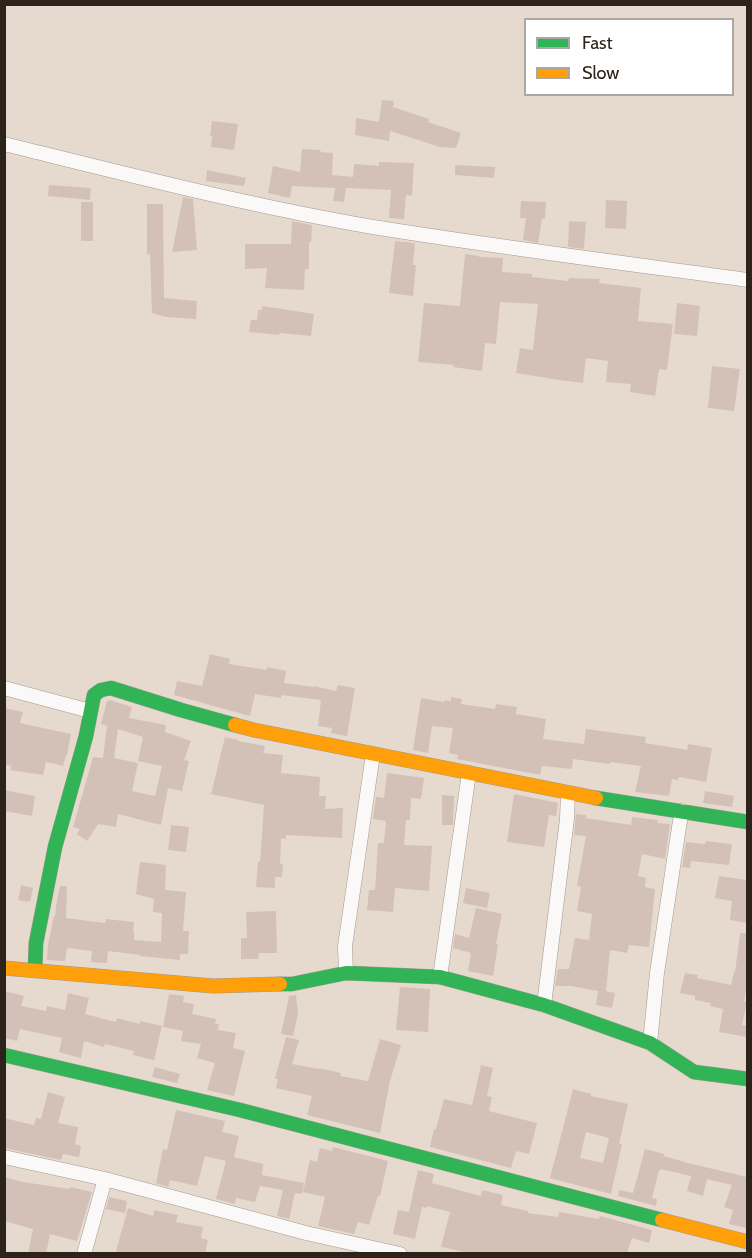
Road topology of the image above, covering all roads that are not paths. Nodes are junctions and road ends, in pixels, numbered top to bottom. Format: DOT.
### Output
graph roads {
  1 [pos="4,144"];
  2 [pos="747,280"];
  3 [pos="4,688"];
  4 [pos="90,711"];
  5 [pos="373,754"];
  6 [pos="469,773"];
  7 [pos="568,794"];
  8 [pos="682,811"];
  9 [pos="747,822"];
  10 [pos="4,968"];
  11 [pos="35,970"];
  12 [pos="346,973"];
  13 [pos="440,977"];
  14 [pos="544,1005"];
  15 [pos="650,1043"];
  16 [pos="4,1055"];
  17 [pos="747,1079"];
  18 [pos="4,1157"];
  19 [pos="105,1179"];
  20 [pos="747,1242"];
  21 [pos="84,1254"];
  22 [pos="400,1254"];
  1 -- 2 [label="street"];
  3 -- 4 [label="street"];
  4 -- 5 [label="street"];
  4 -- 11 [label="street"];
  5 -- 6 [label="street"];
  5 -- 12 [label="street"];
  6 -- 7 [label="street"];
  6 -- 13 [label="street"];
  7 -- 8 [label="street"];
  7 -- 14 [label="street"];
  8 -- 9 [label="street"];
  8 -- 15 [label="street"];
  10 -- 11 [label="street"];
  11 -- 12 [label="street"];
  12 -- 13 [label="street"];
  13 -- 14 [label="street"];
  14 -- 15 [label="street"];
  15 -- 17 [label="street"];
  16 -- 20 [label="street"];
  18 -- 19 [label="street"];
  19 -- 21 [label="street"];
  19 -- 22 [label="street"];
}
